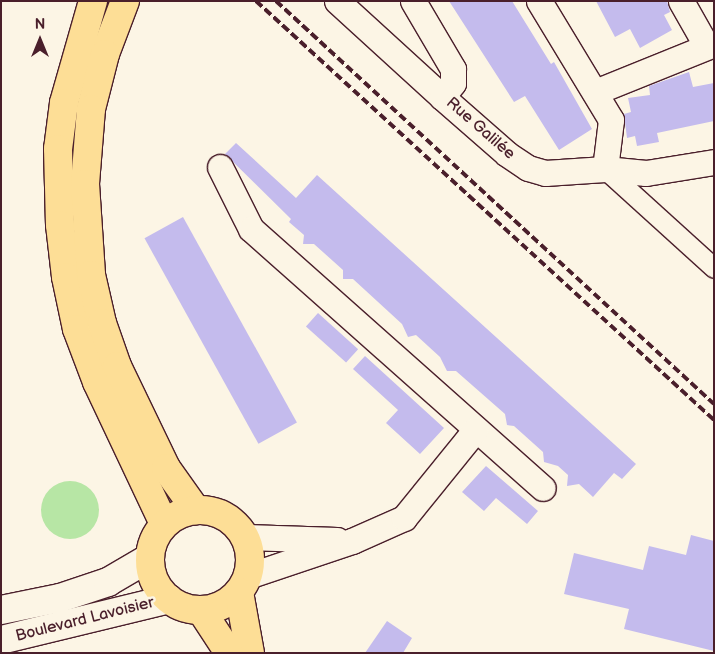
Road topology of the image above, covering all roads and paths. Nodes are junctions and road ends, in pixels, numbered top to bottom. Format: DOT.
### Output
graph roads {
  1 [pos="337,1"];
  2 [pos="413,1"];
  3 [pos="539,1"];
  4 [pos="681,1"];
  5 [pos="93,2"];
  6 [pos="122,8"];
  7 [pos="710,44"];
  8 [pos="595,92"];
  9 [pos="442,97"];
  10 [pos="714,162"];
  11 [pos="220,167"];
  12 [pos="605,169"];
  13 [pos="714,268"];
  14 [pos="476,429"];
  15 [pos="543,488"];
  16 [pos="196,510"];
  17 [pos="164,524"];
  18 [pos="246,537"];
  19 [pos="352,541"];
  20 [pos="149,558"];
  21 [pos="244,584"];
  22 [pos="168,600"];
  23 [pos="1,610"];
  24 [pos="201,610"];
  25 [pos="1,639"];
  26 [pos="229,653"];
  27 [pos="250,653"];
  1 -- 9 [label="street"];
  2 -- 9 [label="street, Rue Galilée"];
  3 -- 8 [label="street"];
  4 -- 7 [label="street"];
  5 -- 17 [label="main road"];
  6 -- 16 [label="main road"];
  7 -- 8 [label="street"];
  8 -- 12 [label="street"];
  9 -- 12 [label="street, Rue Galilée"];
  10 -- 12 [label="street, Rue Galilée"];
  11 -- 14 [label="street"];
  12 -- 13 [label="street"];
  14 -- 15 [label="street"];
  14 -- 19 [label="street"];
  16 -- 17 [label="main road"];
  16 -- 18 [label="main road"];
  17 -- 20 [label="main road"];
  18 -- 19 [label="street"];
  18 -- 21 [label="main road"];
  19 -- 21 [label="street"];
  20 -- 22 [label="main road"];
  20 -- 23 [label="street, Boulevard Lavoisier"];
  21 -- 24 [label="main road"];
  21 -- 27 [label="main road"];
  22 -- 24 [label="main road"];
  22 -- 25 [label="street, Boulevard Lavoisier"];
  24 -- 26 [label="main road"];
}
